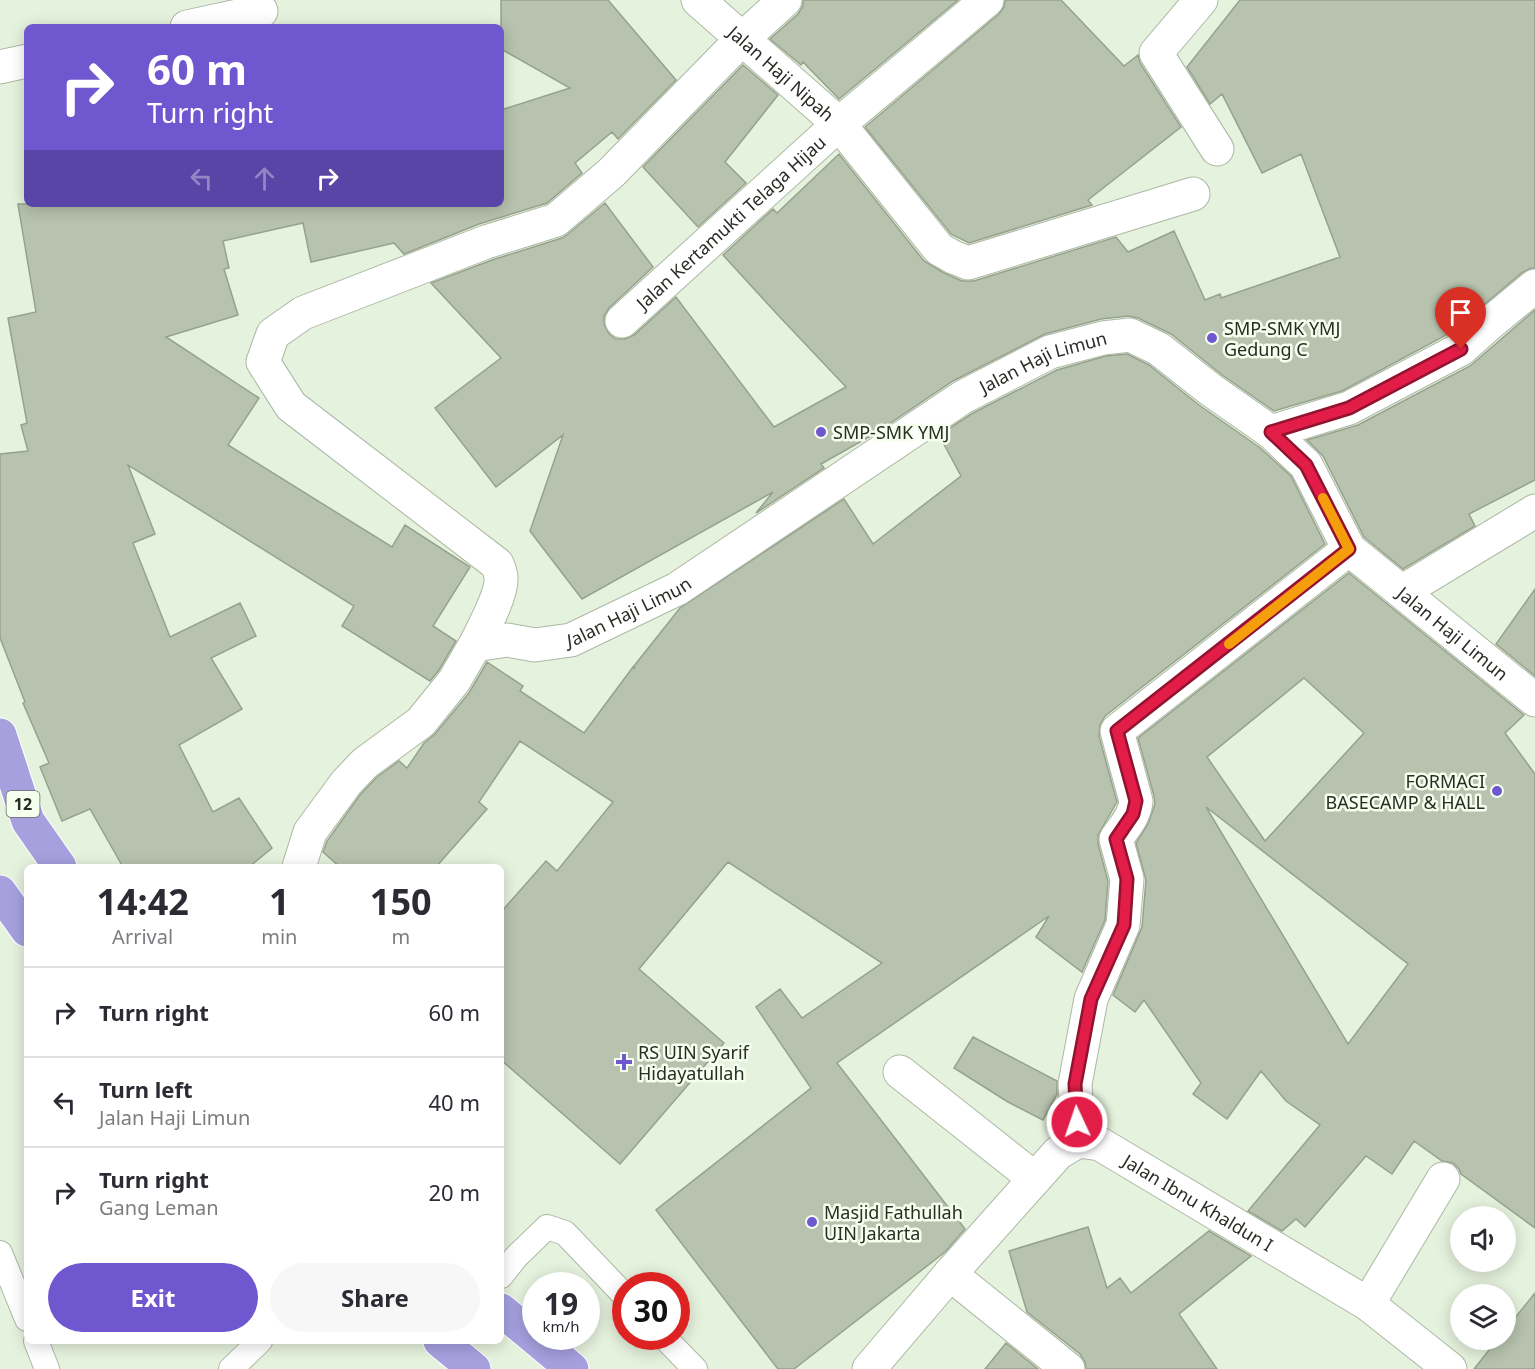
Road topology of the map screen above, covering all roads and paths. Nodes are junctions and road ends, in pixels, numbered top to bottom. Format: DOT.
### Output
graph roads {
  1 [pos="698,0"];
  2 [pos="785,0"];
  3 [pos="987,0"];
  4 [pos="1202,0"];
  5 [pos="261,11"];
  6 [pos="201,24"];
  7 [pos="742,39"];
  8 [pos="24,63"];
  9 [pos="0,67"];
  10 [pos="839,124"];
  11 [pos="1217,149"];
  12 [pos="1193,194"];
  13 [pos="1535,286"];
  14 [pos="622,321"];
  15 [pos="1271,432"];
  16 [pos="1535,511"];
  17 [pos="1349,549"];
  18 [pos="1403,591"];
  19 [pos="476,645"];
  20 [pos="1535,700"];
  21 [pos="0,735"];
  22 [pos="58,864"];
  23 [pos="300,864"];
  24 [pos="0,892"];
  25 [pos="24,926"];
  26 [pos="900,1072"];
  27 [pos="1078,1140"];
  28 [pos="1034,1178"];
  29 [pos="1443,1179"];
  30 [pos="0,1253"];
  31 [pos="504,1272"];
  32 [pos="950,1274"];
  33 [pos="612,1282"];
  34 [pos="1368,1304"];
  35 [pos="24,1312"];
  36 [pos="504,1312"];
  37 [pos="37,1344"];
  38 [pos="257,1344"];
  39 [pos="444,1344"];
  40 [pos="677,1350"];
  41 [pos="47,1369"];
  42 [pos="231,1369"];
  43 [pos="474,1369"];
  44 [pos="572,1369"];
  45 [pos="695,1369"];
  46 [pos="869,1369"];
  47 [pos="1068,1369"];
  48 [pos="1450,1369"];
  1 -- 7 [label="street, Jalan Haji Nipah"];
  2 -- 7 [label="street"];
  3 -- 10 [label="street, Jalan Kertamukti Telaga Hijau"];
  4 -- 11 [label="street"];
  5 -- 6 [label="street"];
  7 -- 10 [label="street, Jalan Haji Nipah"];
  7 -- 19 [label="street"];
  8 -- 9 [label="street"];
  10 -- 12 [label="street, Jalan Kertamukti Telaga Hijau"];
  10 -- 14 [label="street, Jalan Kertamukti Telaga Hijau"];
  13 -- 15 [label="street"];
  15 -- 17 [label="street, Jalan Haji Limun"];
  15 -- 19 [label="street, Jalan Haji Limun"];
  16 -- 18 [label="street"];
  17 -- 18 [label="street, Jalan Haji Limun"];
  17 -- 27 [label="street"];
  18 -- 20 [label="street, Jalan Haji Limun"];
  19 -- 23 [label="street"];
  21 -- 22 [label="highway, 12"];
  24 -- 25 [label="highway"];
  26 -- 28 [label="street"];
  27 -- 28 [label="street"];
  27 -- 34 [label="street, Jalan Ibnu Khaldun I"];
  28 -- 32 [label="street"];
  29 -- 34 [label="street"];
  30 -- 35 [label="lane"];
  31 -- 33 [label="lane"];
  32 -- 46 [label="street"];
  32 -- 47 [label="street"];
  34 -- 48 [label="street, Jalan Ibnu Khaldun I"];
  36 -- 44 [label="highway"];
  37 -- 41 [label="lane"];
  38 -- 42 [label="lane"];
  39 -- 43 [label="highway"];
  40 -- 45 [label="lane"];
}
